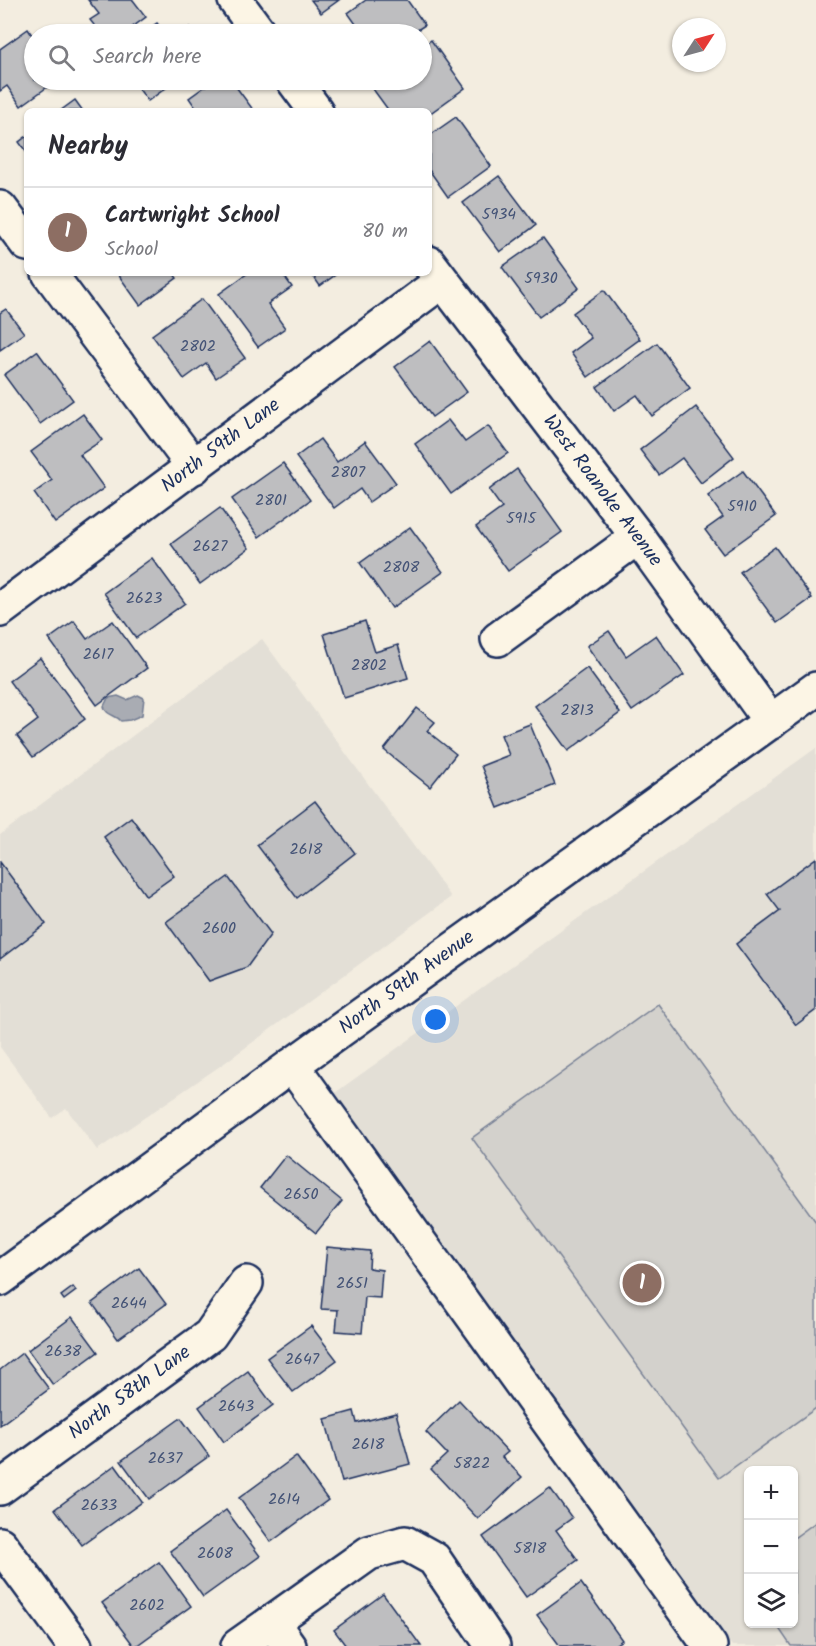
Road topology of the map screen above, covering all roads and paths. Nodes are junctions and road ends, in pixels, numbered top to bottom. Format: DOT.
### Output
graph roads {
  1 [pos="234,0"];
  2 [pos="252,24"];
  3 [pos="300,90"];
  4 [pos="314,108"];
  5 [pos="0,208"];
  6 [pos="24,240"];
  7 [pos="435,272"];
  8 [pos="51,276"];
  9 [pos="430,276"];
  10 [pos="194,467"];
  11 [pos="638,537"];
  12 [pos="0,610"];
  13 [pos="498,639"];
  14 [pos="816,689"];
  15 [pos="771,722"];
  16 [pos="292,1065"];
  17 [pos="0,1279"];
  18 [pos="246,1283"];
  19 [pos="0,1488"];
  20 [pos="0,1544"];
  21 [pos="280,1634"];
  22 [pos="75,1646"];
  23 [pos="238,1646"];
  24 [pos="492,1646"];
  25 [pos="710,1646"];
  1 -- 2 [label="street"];
  3 -- 4 [label="street"];
  5 -- 6 [label="street"];
  7 -- 11 [label="street, West Roanoke Avenue"];
  8 -- 10 [label="street"];
  9 -- 10 [label="street, North 59th Lane"];
  10 -- 12 [label="street, North 59th Lane"];
  11 -- 13 [label="street"];
  11 -- 15 [label="street, West Roanoke Avenue"];
  14 -- 15 [label="street, North 59th Avenue"];
  15 -- 16 [label="street, North 59th Avenue"];
  16 -- 17 [label="street, North 59th Avenue"];
  16 -- 25 [label="street"];
  18 -- 19 [label="street, North 58th Lane"];
  20 -- 22 [label="street"];
  21 -- 23 [label="street"];
  21 -- 24 [label="street"];
}
